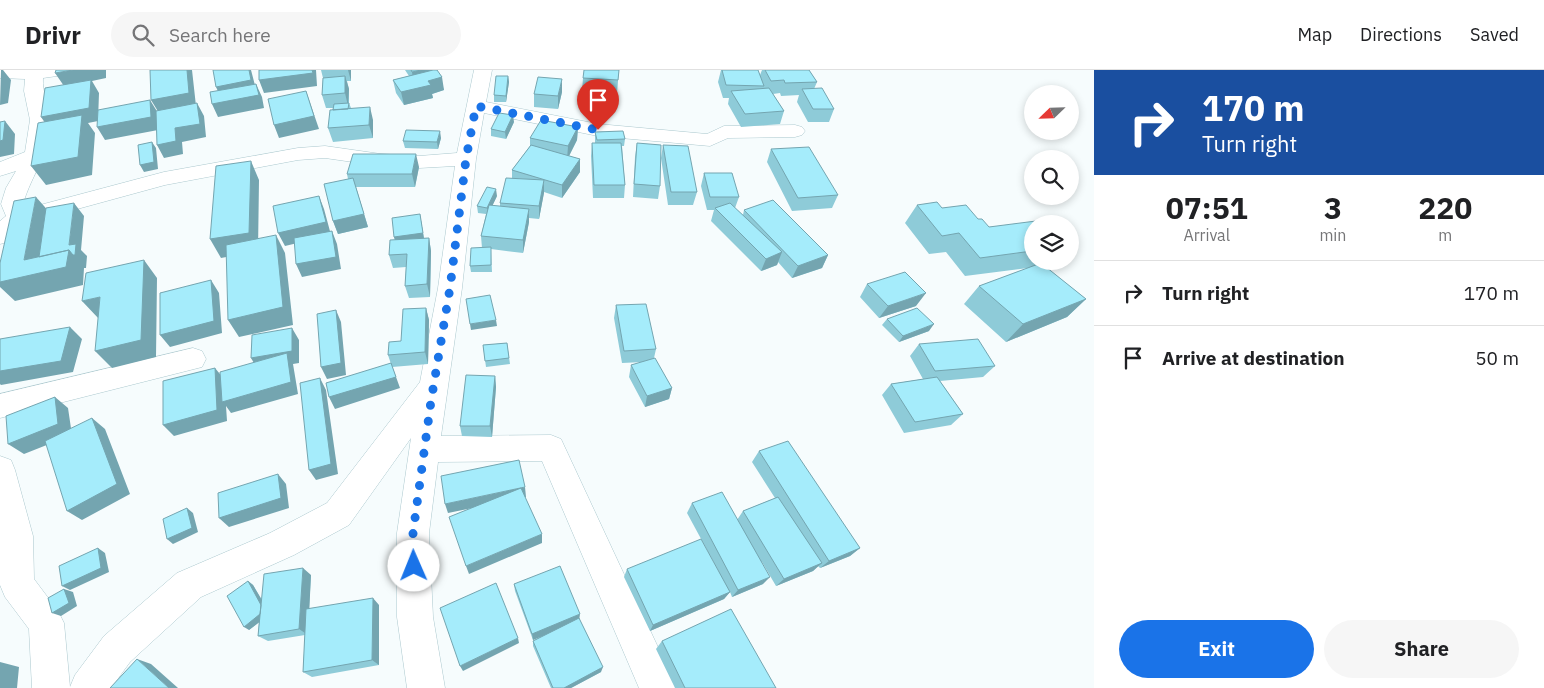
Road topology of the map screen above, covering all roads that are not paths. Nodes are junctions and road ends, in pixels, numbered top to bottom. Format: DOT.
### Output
graph roads {
  1 [pos="65,70"];
  2 [pos="483,70"];
  3 [pos="0,73"];
  4 [pos="34,74"];
  5 [pos="476,106"];
  6 [pos="795,131"];
  7 [pos="34,155"];
  8 [pos="466,159"];
  9 [pos="0,170"];
  10 [pos="18,218"];
  11 [pos="0,236"];
  12 [pos="193,359"];
  13 [pos="433,386"];
  14 [pos="0,406"];
  15 [pos="425,449"];
  16 [pos="0,470"];
  17 [pos="51,688"];
  18 [pos="88,688"];
  19 [pos="426,688"];
  20 [pos="658,688"];
  1 -- 4 [label="street"];
  2 -- 5 [label="street"];
  3 -- 4 [label="street"];
  4 -- 7 [label="street"];
  5 -- 6 [label="street"];
  5 -- 8 [label="street"];
  7 -- 9 [label="street"];
  7 -- 10 [label="street"];
  8 -- 10 [label="street"];
  8 -- 13 [label="street"];
  10 -- 11 [label="street"];
  12 -- 14 [label="street"];
  13 -- 15 [label="street"];
  13 -- 18 [label="street"];
  15 -- 19 [label="street"];
  15 -- 20 [label="street"];
  16 -- 17 [label="street"];
}
